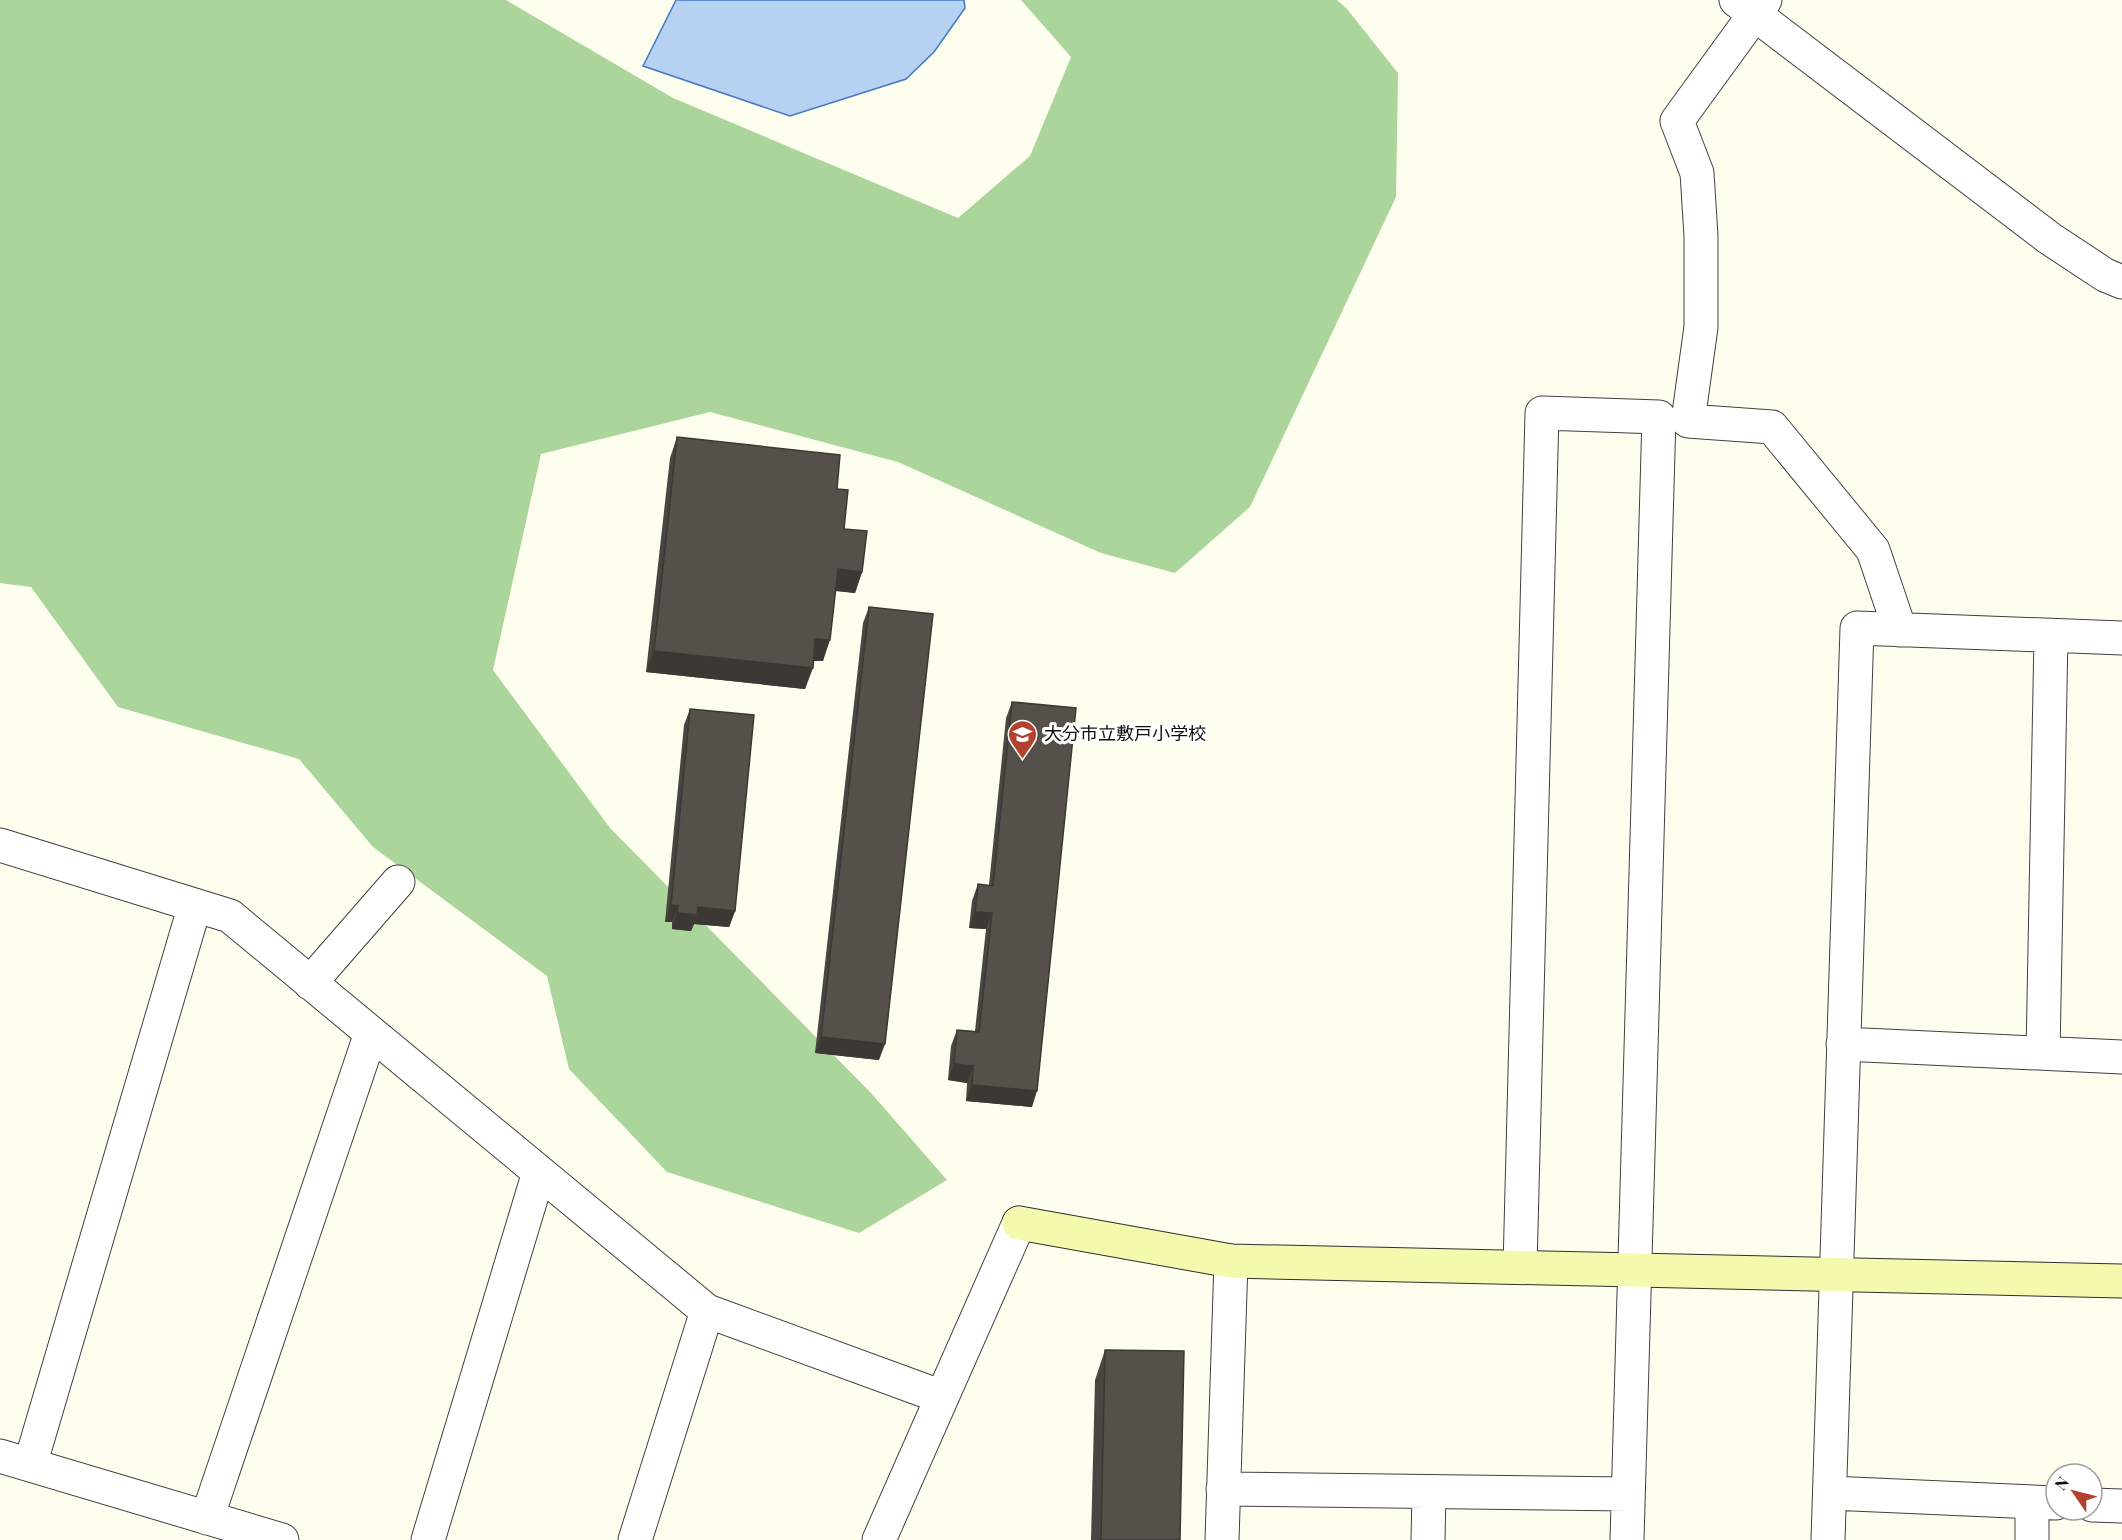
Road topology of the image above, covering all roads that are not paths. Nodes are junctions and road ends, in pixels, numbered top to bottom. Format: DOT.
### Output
graph roads {
  1 [pos="1752,5"];
  2 [pos="2122,282"];
  3 [pos="1900,630"];
  4 [pos="2051,636"];
  5 [pos="2122,638"];
  6 [pos="2,852"];
  7 [pos="398,882"];
  8 [pos="195,905"];
  9 [pos="310,983"];
  10 [pos="371,1034"];
  11 [pos="1844,1044"];
  12 [pos="2043,1053"];
  13 [pos="2122,1057"];
  14 [pos="539,1172"];
  15 [pos="1231,1260"];
  16 [pos="1520,1267"];
  17 [pos="1634,1269"];
  18 [pos="1836,1274"];
  19 [pos="2122,1281"];
  20 [pos="707,1311"];
  21 [pos="942,1397"];
  22 [pos="15,1460"];
  23 [pos="1223,1489"];
  24 [pos="1429,1493"];
  25 [pos="1830,1493"];
  26 [pos="1628,1494"];
  27 [pos="2044,1503"];
  28 [pos="2104,1505"];
  29 [pos="2122,1506"];
  30 [pos="207,1518"];
  31 [pos="282,1540"];
  32 [pos="428,1540"];
  33 [pos="635,1540"];
  34 [pos="879,1540"];
  35 [pos="1222,1540"];
  36 [pos="1428,1540"];
  37 [pos="1627,1540"];
  38 [pos="1828,1540"];
  39 [pos="2032,1540"];
  1 -- 2 [label="street"];
  1 -- 3 [label="street"];
  3 -- 4 [label="street"];
  3 -- 11 [label="street"];
  4 -- 5 [label="street"];
  4 -- 12 [label="street"];
  6 -- 8 [label="street"];
  7 -- 9 [label="street"];
  8 -- 9 [label="street"];
  8 -- 22 [label="street"];
  9 -- 10 [label="street"];
  10 -- 14 [label="street"];
  10 -- 30 [label="street"];
  11 -- 12 [label="street"];
  11 -- 18 [label="street"];
  12 -- 13 [label="street"];
  14 -- 20 [label="street"];
  14 -- 32 [label="street"];
  15 -- 16 [label="street"];
  15 -- 21 [label="street"];
  15 -- 23 [label="street"];
  16 -- 17 [label="street"];
  16 -- 17 [label="street"];
  17 -- 18 [label="street"];
  17 -- 26 [label="street"];
  18 -- 19 [label="street"];
  18 -- 25 [label="street"];
  20 -- 21 [label="street"];
  20 -- 33 [label="street"];
  21 -- 34 [label="street"];
  22 -- 30 [label="street"];
  23 -- 24 [label="street"];
  23 -- 35 [label="street"];
  24 -- 26 [label="street"];
  24 -- 36 [label="street"];
  25 -- 27 [label="street"];
  25 -- 38 [label="street"];
  26 -- 37 [label="street"];
  27 -- 39 [label="street"];
  28 -- 29 [label="street"];
  30 -- 31 [label="street"];
}
